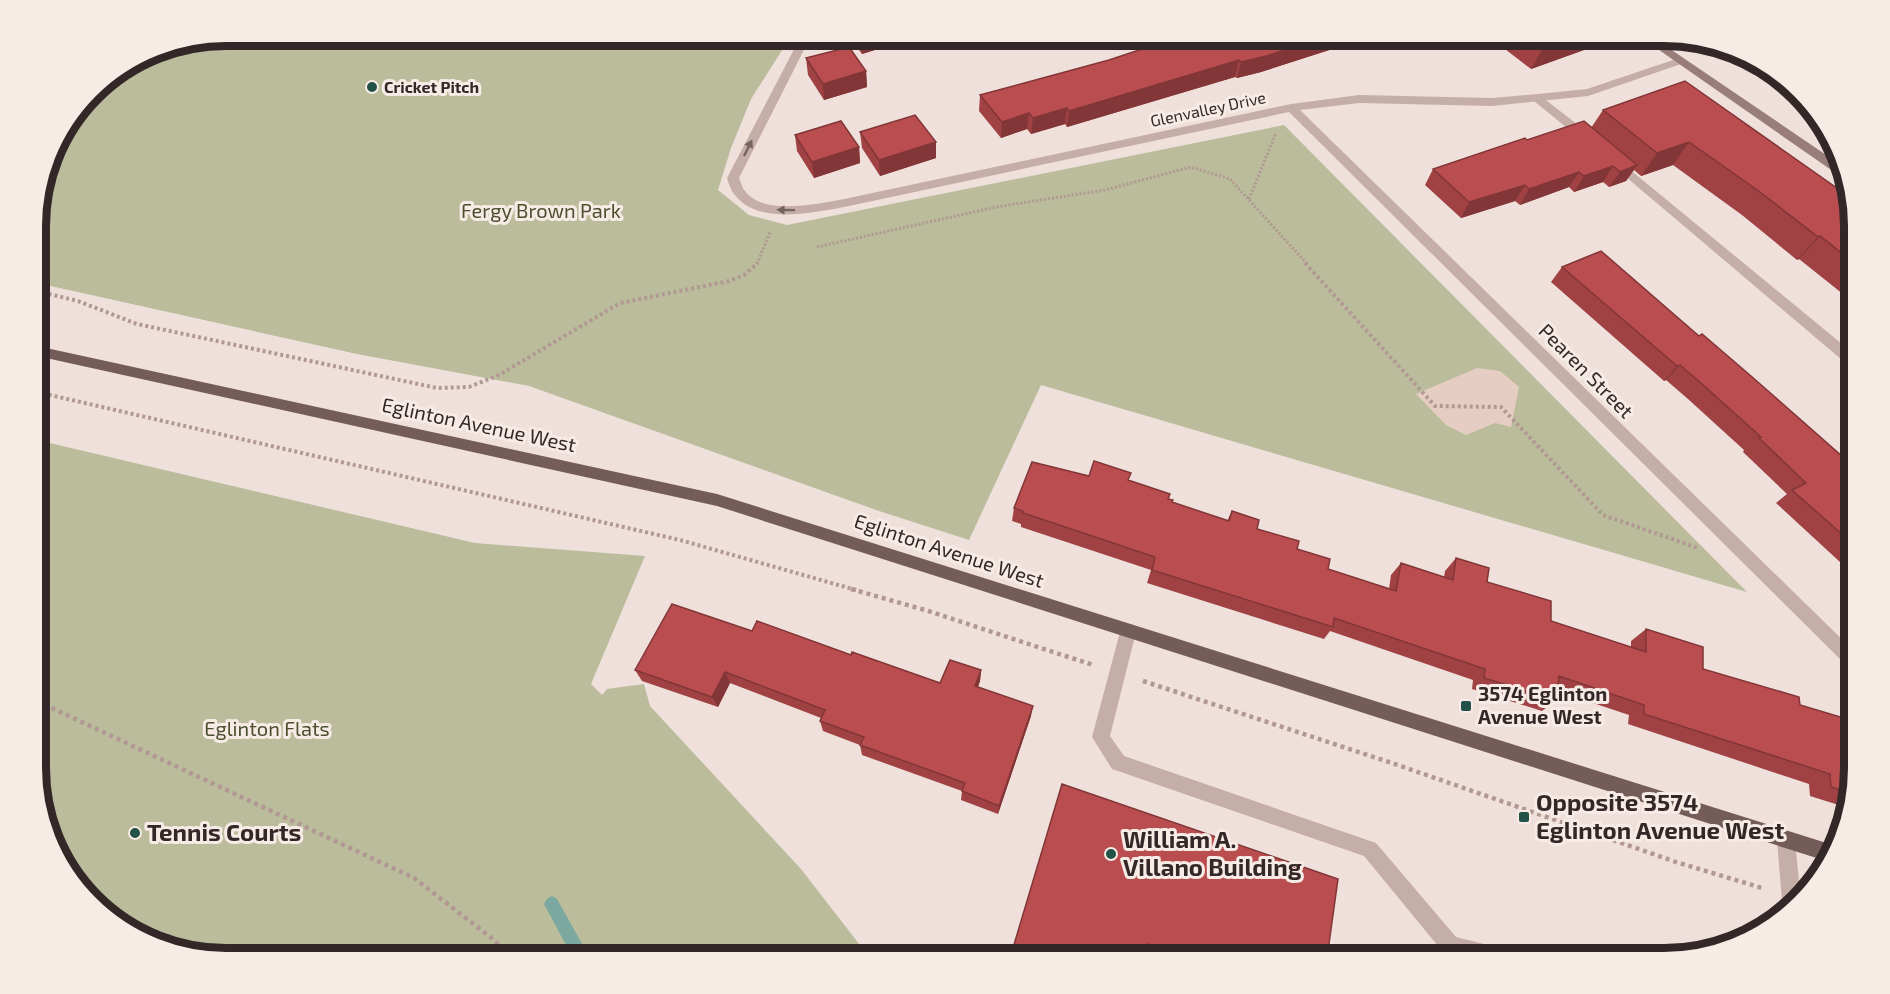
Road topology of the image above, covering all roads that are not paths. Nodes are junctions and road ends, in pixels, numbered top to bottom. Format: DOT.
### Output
graph roads {
  1 [pos="801,46"];
  2 [pos="1658,46"];
  3 [pos="1680,61"];
  4 [pos="1538,98"];
  5 [pos="1291,108"];
  6 [pos="1832,165"];
  7 [pos="47,353"];
  8 [pos="1844,354"];
  9 [pos="1128,632"];
  10 [pos="1844,652"];
  11 [pos="1786,840"];
  12 [pos="1823,851"];
  13 [pos="1791,894"];
  14 [pos="1442,947"];
  5 -- 1 [label="street, Glenvalley Drive, one-way"];
  2 -- 3 [label="main road"];
  3 -- 4 [label="street, Glenvalley Drive"];
  3 -- 6 [label="main road"];
  4 -- 5 [label="street, Glenvalley Drive"];
  4 -- 8 [label="street"];
  5 -- 10 [label="street, Pearen Street"];
  7 -- 9 [label="main road, Eglinton Avenue West"];
  9 -- 11 [label="main road, Eglinton Avenue West"];
  9 -- 14 [label="street"];
  11 -- 12 [label="main road, Eglinton Avenue West"];
  11 -- 13 [label="street"];
}
